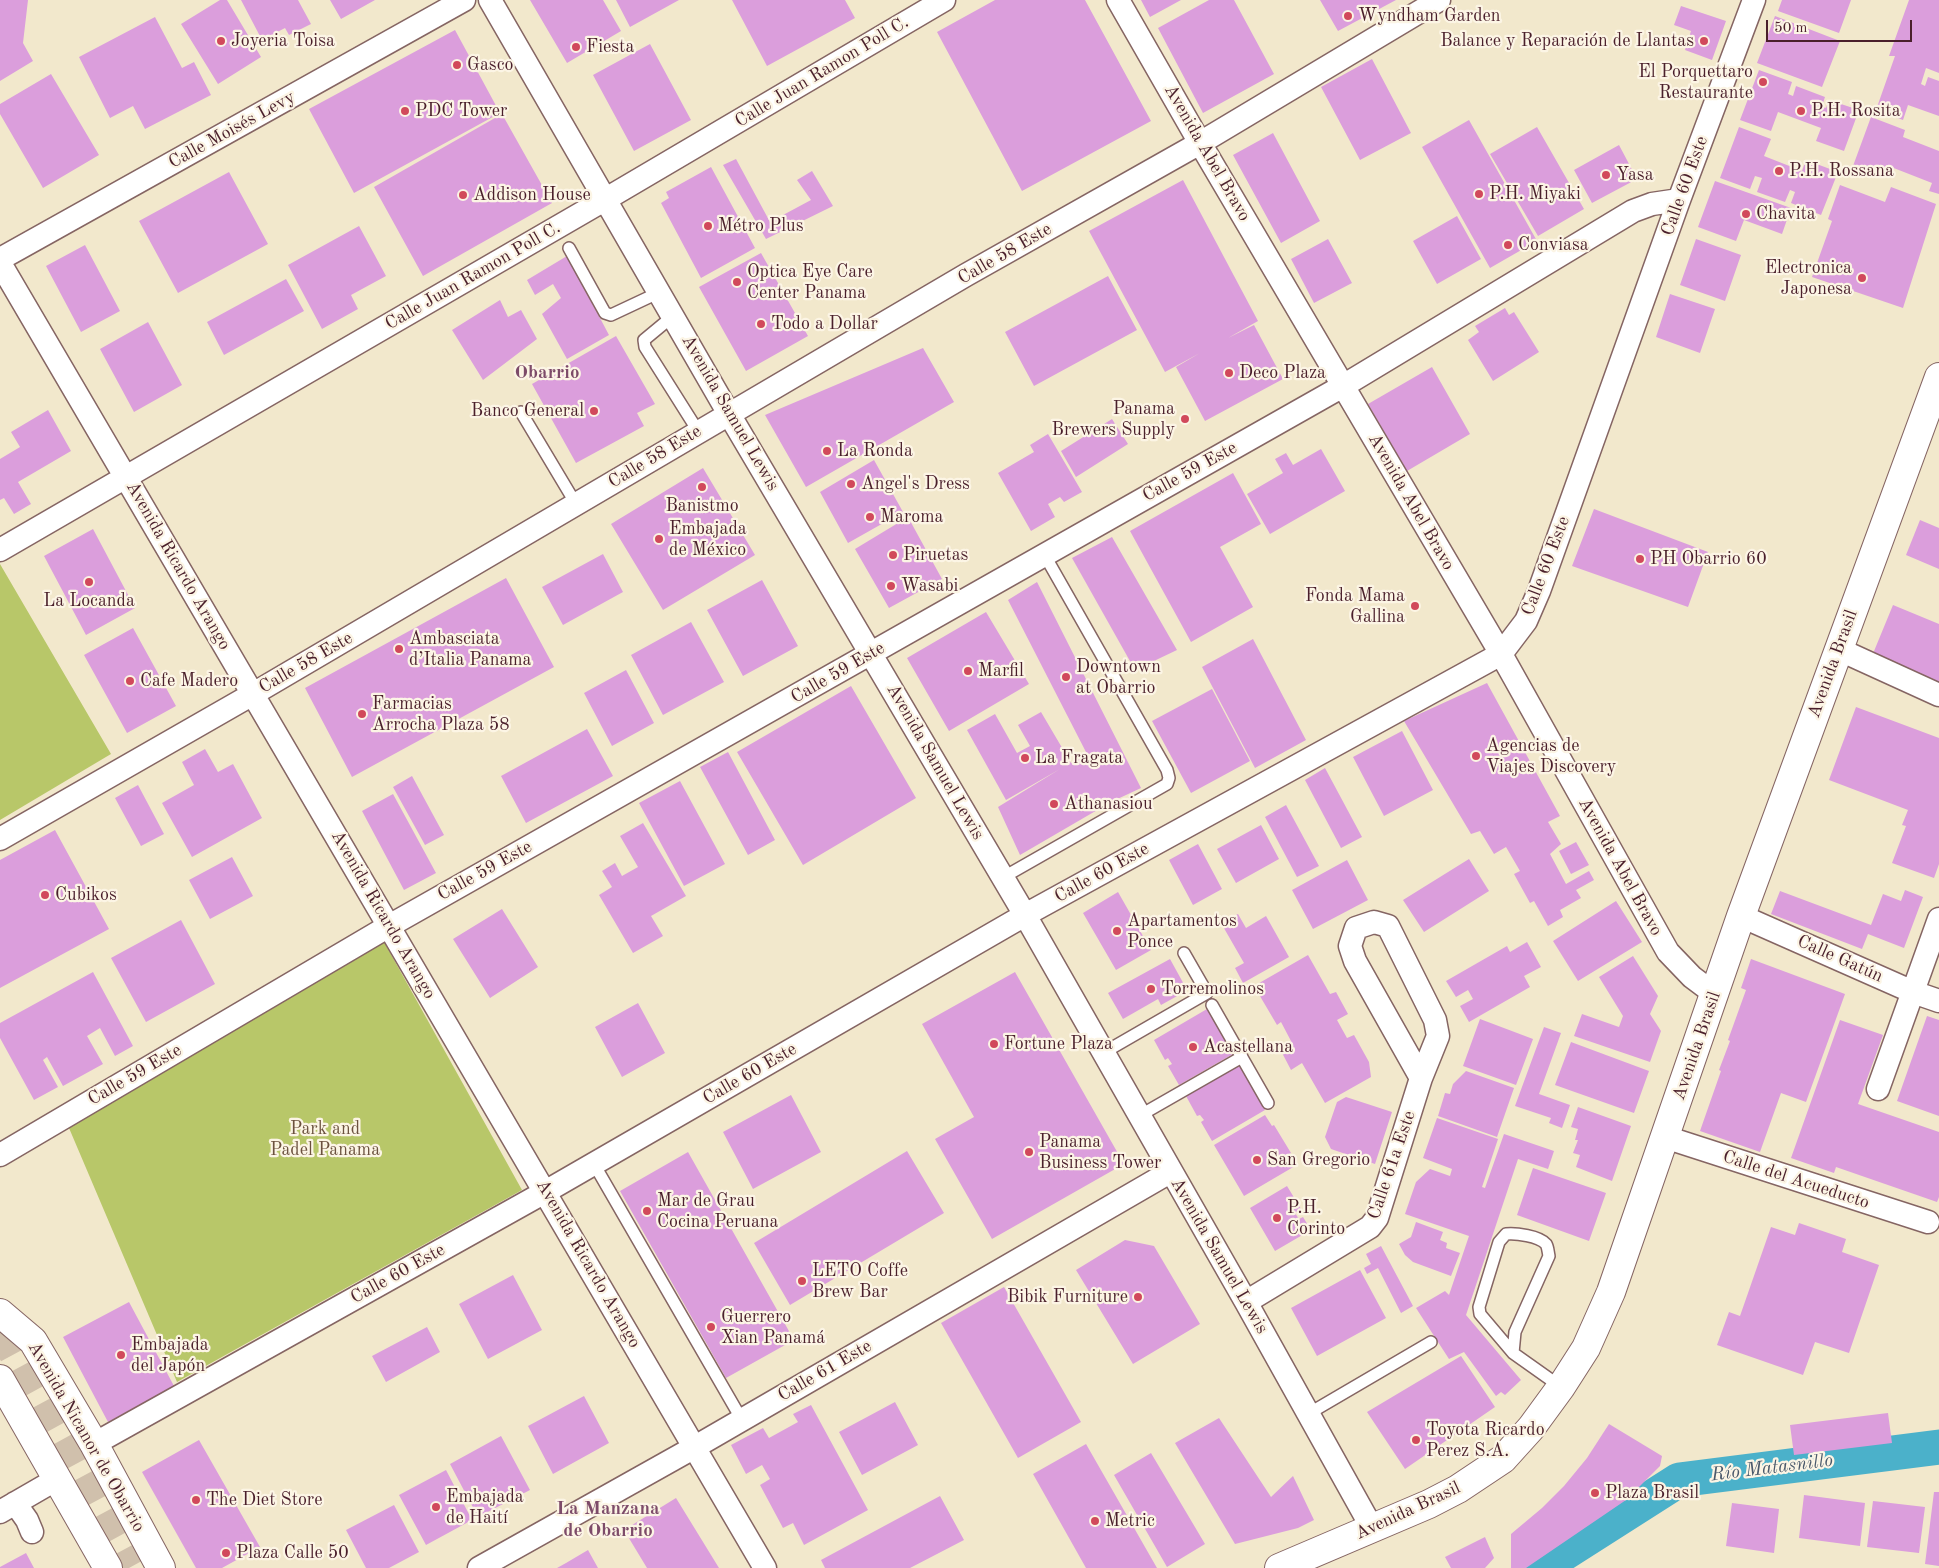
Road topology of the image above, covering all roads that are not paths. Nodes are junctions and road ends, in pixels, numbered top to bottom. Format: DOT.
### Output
graph roads {
  1 [pos="464,0"];
  2 [pos="490,0"];
  3 [pos="944,0"];
  4 [pos="1118,0"];
  5 [pos="1439,0"];
  6 [pos="1754,0"];
  7 [pos="1200,143"];
  8 [pos="606,199"];
  9 [pos="1679,200"];
  10 [pos="569,248"];
  11 [pos="0,261"];
  12 [pos="660,292"];
  13 [pos="673,316"];
  14 [pos="1939,377"];
  15 [pos="1343,386"];
  16 [pos="521,412"];
  17 [pos="729,414"];
  18 [pos="698,431"];
  19 [pos="126,476"];
  20 [pos="576,504"];
  21 [pos="0,550"];
  22 [pos="1044,554"];
  23 [pos="1838,649"];
  24 [pos="872,654"];
  25 [pos="1501,654"];
  26 [pos="253,694"];
  27 [pos="1939,695"];
  28 [pos="0,840"];
  29 [pos="1002,878"];
  30 [pos="1025,915"];
  31 [pos="1741,916"];
  32 [pos="1939,919"];
  33 [pos="389,926"];
  34 [pos="1184,953"];
  35 [pos="1913,992"];
  36 [pos="1716,994"];
  37 [pos="1939,1001"];
  38 [pos="1212,1005"];
  39 [pos="1103,1053"];
  40 [pos="1242,1057"];
  41 [pos="1421,1078"];
  42 [pos="1878,1089"];
  43 [pos="1268,1103"];
  44 [pos="1139,1116"];
  45 [pos="1665,1137"];
  46 [pos="0,1155"];
  47 [pos="594,1164"];
  48 [pos="1170,1172"];
  49 [pos="545,1192"];
  50 [pos="1928,1222"];
  51 [pos="1246,1302"];
  52 [pos="0,1313"];
  53 [pos="1431,1342"];
  54 [pos="1513,1354"];
  55 [pos="0,1379"];
  56 [pos="1561,1388"];
  57 [pos="1308,1414"];
  58 [pos="742,1420"];
  59 [pos="94,1444"];
  60 [pos="695,1447"];
  61 [pos="57,1479"];
  62 [pos="8,1507"];
  63 [pos="1372,1528"];
  64 [pos="32,1532"];
  65 [pos="108,1568"];
  66 [pos="161,1568"];
  67 [pos="479,1568"];
  68 [pos="765,1568"];
  69 [pos="1279,1568"];
  1 -- 11 [label="street, Calle Moisés Levy"];
  2 -- 8 [label="street, Avenida Samuel Lewis"];
  3 -- 8 [label="street, Calle Juan Ramon Poll C."];
  4 -- 7 [label="street, Avenida Abel Bravo"];
  5 -- 7 [label="street, Calle 58 Este"];
  6 -- 9 [label="street, Calle 60 Este"];
  7 -- 15 [label="street, Avenida Abel Bravo"];
  7 -- 17 [label="street, Calle 58 Este"];
  8 -- 12 [label="street, Avenida Samuel Lewis"];
  8 -- 19 [label="street, Calle Juan Ramon Poll C."];
  9 -- 15 [label="street, Calle 59 Este"];
  9 -- 25 [label="street, Calle 60 Este"];
  10 -- 12 [label="lane"];
  11 -- 19 [label="street, Avenida Ricardo Arango"];
  12 -- 13 [label="street, Avenida Samuel Lewis"];
  13 -- 17 [label="street, Avenida Samuel Lewis"];
  13 -- 18 [label="lane"];
  14 -- 23 [label="main road, Avenida Brasil"];
  15 -- 22 [label="street, Calle 59 Este"];
  15 -- 25 [label="street, Avenida Abel Bravo"];
  16 -- 20 [label="lane"];
  17 -- 18 [label="street, Calle 58 Este"];
  17 -- 24 [label="street, Avenida Samuel Lewis"];
  18 -- 20 [label="street, Calle 58 Este"];
  19 -- 21 [label="street, Calle Juan Ramon Poll C."];
  19 -- 26 [label="street, Avenida Ricardo Arango"];
  20 -- 26 [label="street, Calle 58 Este"];
  22 -- 24 [label="street, Calle 59 Este"];
  22 -- 29 [label="lane"];
  23 -- 27 [label="street"];
  23 -- 31 [label="main road, Avenida Brasil"];
  24 -- 29 [label="street, Avenida Samuel Lewis"];
  24 -- 33 [label="street, Calle 59 Este"];
  25 -- 30 [label="street, Calle 60 Este"];
  25 -- 36 [label="street, Avenida Abel Bravo"];
  26 -- 28 [label="street, Calle 58 Este"];
  26 -- 33 [label="street, Avenida Ricardo Arango"];
  29 -- 30 [label="street, Avenida Samuel Lewis"];
  30 -- 39 [label="street, Avenida Samuel Lewis"];
  30 -- 47 [label="street, Calle 60 Este"];
  31 -- 35 [label="street, Calle Gatún"];
  31 -- 36 [label="main road, Avenida Brasil"];
  32 -- 35 [label="street"];
  33 -- 46 [label="street, Calle 59 Este"];
  33 -- 49 [label="street, Avenida Ricardo Arango"];
  34 -- 39 [label="lane"];
  35 -- 37 [label="street, Calle Gatún"];
  35 -- 42 [label="street"];
  36 -- 45 [label="main road, Avenida Brasil"];
  38 -- 40 [label="lane"];
  39 -- 44 [label="street, Avenida Samuel Lewis"];
  40 -- 43 [label="lane"];
  40 -- 44 [label="lane"];
  41 -- 41 [label="street, Calle 61a Este"];
  41 -- 51 [label="street, Calle 61a Este"];
  44 -- 48 [label="street, Avenida Samuel Lewis"];
  45 -- 50 [label="street, Calle del Acueducto"];
  45 -- 56 [label="main road, Avenida Brasil"];
  47 -- 49 [label="street, Calle 60 Este"];
  47 -- 58 [label="lane"];
  48 -- 51 [label="street, Avenida Samuel Lewis"];
  48 -- 58 [label="street, Calle 61 Este"];
  49 -- 59 [label="street, Calle 60 Este"];
  49 -- 60 [label="street, Avenida Ricardo Arango"];
  51 -- 57 [label="street, Avenida Samuel Lewis"];
  52 -- 59 [label="main road, Avenida Nicanor de Obarrio"];
  53 -- 57 [label="lane"];
  54 -- 54 [label="lane"];
  54 -- 56 [label="lane"];
  55 -- 61 [label="main road"];
  56 -- 63 [label="main road, Avenida Brasil"];
  57 -- 63 [label="street, Avenida Samuel Lewis"];
  58 -- 60 [label="street, Calle 61 Este"];
  59 -- 66 [label="main road, Avenida Nicanor de Obarrio"];
  60 -- 67 [label="street, Calle 61 Este"];
  60 -- 68 [label="street, Avenida Ricardo Arango"];
  61 -- 62 [label="street"];
  61 -- 65 [label="main road"];
  62 -- 64 [label="street"];
  63 -- 69 [label="main road, Avenida Brasil"];
}
